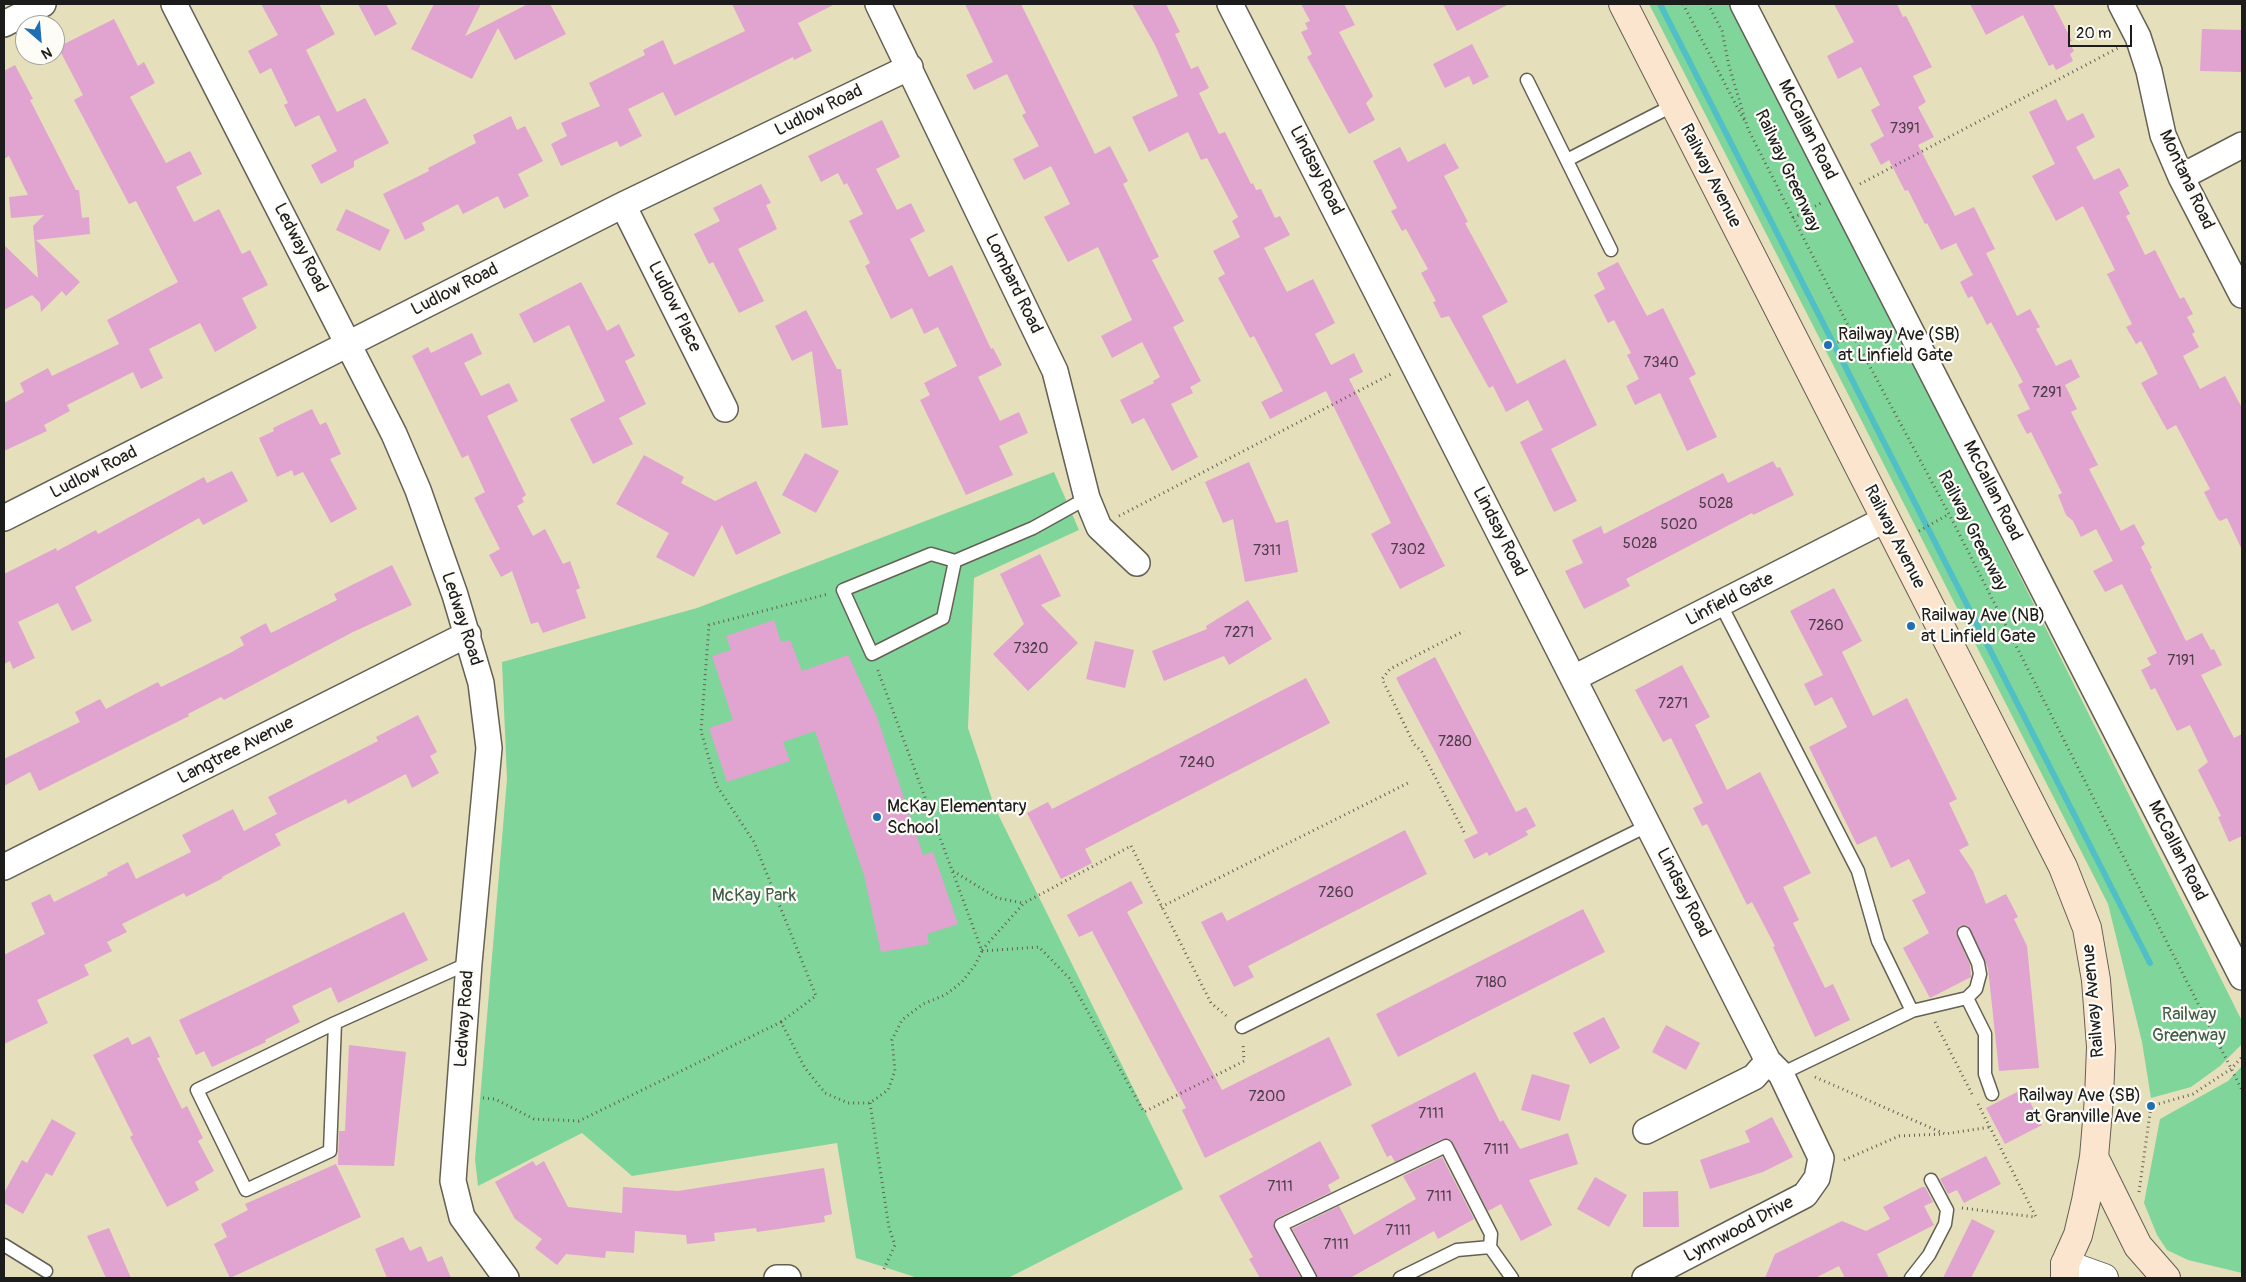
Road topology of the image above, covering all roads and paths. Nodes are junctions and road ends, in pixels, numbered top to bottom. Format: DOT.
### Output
graph roads {
  1 [pos="42,4"];
  2 [pos="174,4"];
  3 [pos="878,4"];
  4 [pos="1230,4"];
  5 [pos="1622,4"];
  6 [pos="1683,4"];
  7 [pos="1708,4"];
  8 [pos="1743,4"];
  9 [pos="2121,4"];
  10 [pos="4,24"];
  11 [pos="2138,37"];
  12 [pos="910,68"];
  13 [pos="1527,80"];
  14 [pos="1674,105"];
  15 [pos="1748,129"];
  16 [pos="2242,145"];
  17 [pos="1567,160"];
  18 [pos="2181,177"];
  19 [pos="1840,194"];
  20 [pos="624,205"];
  21 [pos="1793,218"];
  22 [pos="1610,250"];
  23 [pos="2242,295"];
  24 [pos="1854,337"];
  25 [pos="348,344"];
  26 [pos="1828,345"];
  27 [pos="1413,363"];
  28 [pos="725,409"];
  29 [pos="1087,498"];
  30 [pos="1948,514"];
  31 [pos="4,518"];
  32 [pos="1884,520"];
  33 [pos="1099,527"];
  34 [pos="1920,530"];
  35 [pos="955,561"];
  36 [pos="1137,562"];
  37 [pos="843,590"];
  38 [pos="1721,605"];
  39 [pos="1464,630"];
  40 [pos="468,634"];
  41 [pos="872,654"];
  42 [pos="1574,678"];
  43 [pos="1408,783"];
  44 [pos="1649,825"];
  45 [pos="1464,832"];
  46 [pos="4,867"];
  47 [pos="953,870"];
  48 [pos="1024,904"];
  49 [pos="1161,906"];
  50 [pos="1964,933"];
  51 [pos="982,951"];
  52 [pos="469,963"];
  53 [pos="2242,977"];
  54 [pos="1967,998"];
  55 [pos="1912,1011"];
  56 [pos="781,1022"];
  57 [pos="334,1023"];
  58 [pos="1242,1027"];
  59 [pos="2242,1057"];
  60 [pos="1775,1068"];
  61 [pos="2231,1068"];
  62 [pos="1810,1074"];
  63 [pos="2242,1090"];
  64 [pos="1992,1094"];
  65 [pos="459,1096"];
  66 [pos="870,1103"];
  67 [pos="1990,1127"];
  68 [pos="1646,1131"];
  69 [pos="1945,1134"];
  70 [pos="2094,1157"];
  71 [pos="1931,1180"];
  72 [pos="1811,1187"];
  73 [pos="2139,1193"];
  74 [pos="1947,1210"];
  75 [pos="4,1245"];
  76 [pos="1490,1247"];
  77 [pos="884,1269"];
  78 [pos="46,1271"];
  79 [pos="2060,1274"];
  80 [pos="506,1278"];
  81 [pos="778,1278"];
  82 [pos="788,1278"];
  83 [pos="1310,1278"];
  84 [pos="1400,1278"];
  85 [pos="1512,1278"];
  86 [pos="1646,1278"];
  87 [pos="1911,1278"];
  88 [pos="2104,1278"];
  89 [pos="2166,1278"];
  1 -- 10 [label="street"];
  2 -- 25 [label="street, Ledway Road"];
  3 -- 12 [label="street, Lombard Road"];
  4 -- 27 [label="street, Lindsay Road"];
  5 -- 14 [label="main road, Railway Avenue"];
  6 -- 15 [label="path"];
  7 -- 15 [label="path, Railway Greenway"];
  8 -- 19 [label="street, McCallan Road"];
  9 -- 11 [label="street, Montana Road"];
  11 -- 18 [label="street, Montana Road"];
  11 -- 19 [label="path"];
  12 -- 20 [label="street, Ludlow Road"];
  12 -- 29 [label="street, Lombard Road"];
  13 -- 17 [label="lane"];
  14 -- 17 [label="lane"];
  14 -- 32 [label="main road, Railway Avenue"];
  15 -- 21 [label="path, Railway Greenway"];
  16 -- 18 [label="street"];
  17 -- 22 [label="lane"];
  18 -- 23 [label="street, Montana Road"];
  19 -- 21 [label="path"];
  19 -- 53 [label="street, McCallan Road"];
  20 -- 25 [label="street, Ludlow Road"];
  20 -- 28 [label="street, Ludlow Place"];
  21 -- 24 [label="path, Railway Greenway"];
  24 -- 26 [label="path"];
  24 -- 30 [label="path, Railway Greenway"];
  25 -- 31 [label="street, Ludlow Road"];
  25 -- 40 [label="street, Ledway Road"];
  27 -- 33 [label="path"];
  27 -- 42 [label="street, Lindsay Road"];
  29 -- 33 [label="street, Lombard Road"];
  29 -- 35 [label="lane"];
  30 -- 34 [label="path"];
  30 -- 61 [label="path, Railway Greenway"];
  32 -- 38 [label="street, Linfield Gate"];
  32 -- 70 [label="main road, Railway Avenue"];
  33 -- 36 [label="street, Lombard Road"];
  35 -- 37 [label="lane"];
  35 -- 41 [label="lane"];
  37 -- 41 [label="lane"];
  37 -- 56 [label="path"];
  38 -- 42 [label="street, Linfield Gate"];
  38 -- 55 [label="lane"];
  39 -- 45 [label="path"];
  40 -- 46 [label="street, Langtree Avenue"];
  40 -- 52 [label="street, Ledway Road"];
  41 -- 47 [label="path"];
  42 -- 44 [label="street, Lindsay Road"];
  43 -- 49 [label="path"];
  44 -- 58 [label="lane"];
  44 -- 60 [label="street, Lindsay Road"];
  47 -- 48 [label="path"];
  47 -- 51 [label="path"];
  48 -- 49 [label="path"];
  48 -- 51 [label="path"];
  49 -- 58 [label="path"];
  50 -- 54 [label="lane"];
  51 -- 58 [label="path"];
  51 -- 66 [label="path"];
  52 -- 57 [label="lane"];
  52 -- 65 [label="street, Ledway Road"];
  54 -- 55 [label="lane"];
  54 -- 64 [label="lane"];
  55 -- 60 [label="lane"];
  55 -- 67 [label="path"];
  56 -- 65 [label="path"];
  56 -- 66 [label="path"];
  57 -- 57 [label="lane"];
  59 -- 61 [label="path"];
  60 -- 68 [label="street"];
  60 -- 72 [label="street, Lindsay Road"];
  61 -- 63 [label="path, Railway Greenway"];
  61 -- 73 [label="path"];
  62 -- 69 [label="path"];
  65 -- 80 [label="street, Ledway Road"];
  66 -- 77 [label="path"];
  67 -- 69 [label="path"];
  67 -- 74 [label="path"];
  69 -- 72 [label="path"];
  70 -- 79 [label="main road, Railway Avenue"];
  70 -- 89 [label="main road"];
  71 -- 74 [label="lane"];
  72 -- 86 [label="street, Lynnwood Drive"];
  74 -- 87 [label="lane"];
  75 -- 78 [label="lane"];
  76 -- 83 [label="lane"];
  76 -- 84 [label="lane"];
  76 -- 85 [label="lane"];
  79 -- 88 [label="street"];
  81 -- 82 [label="street"];
}
